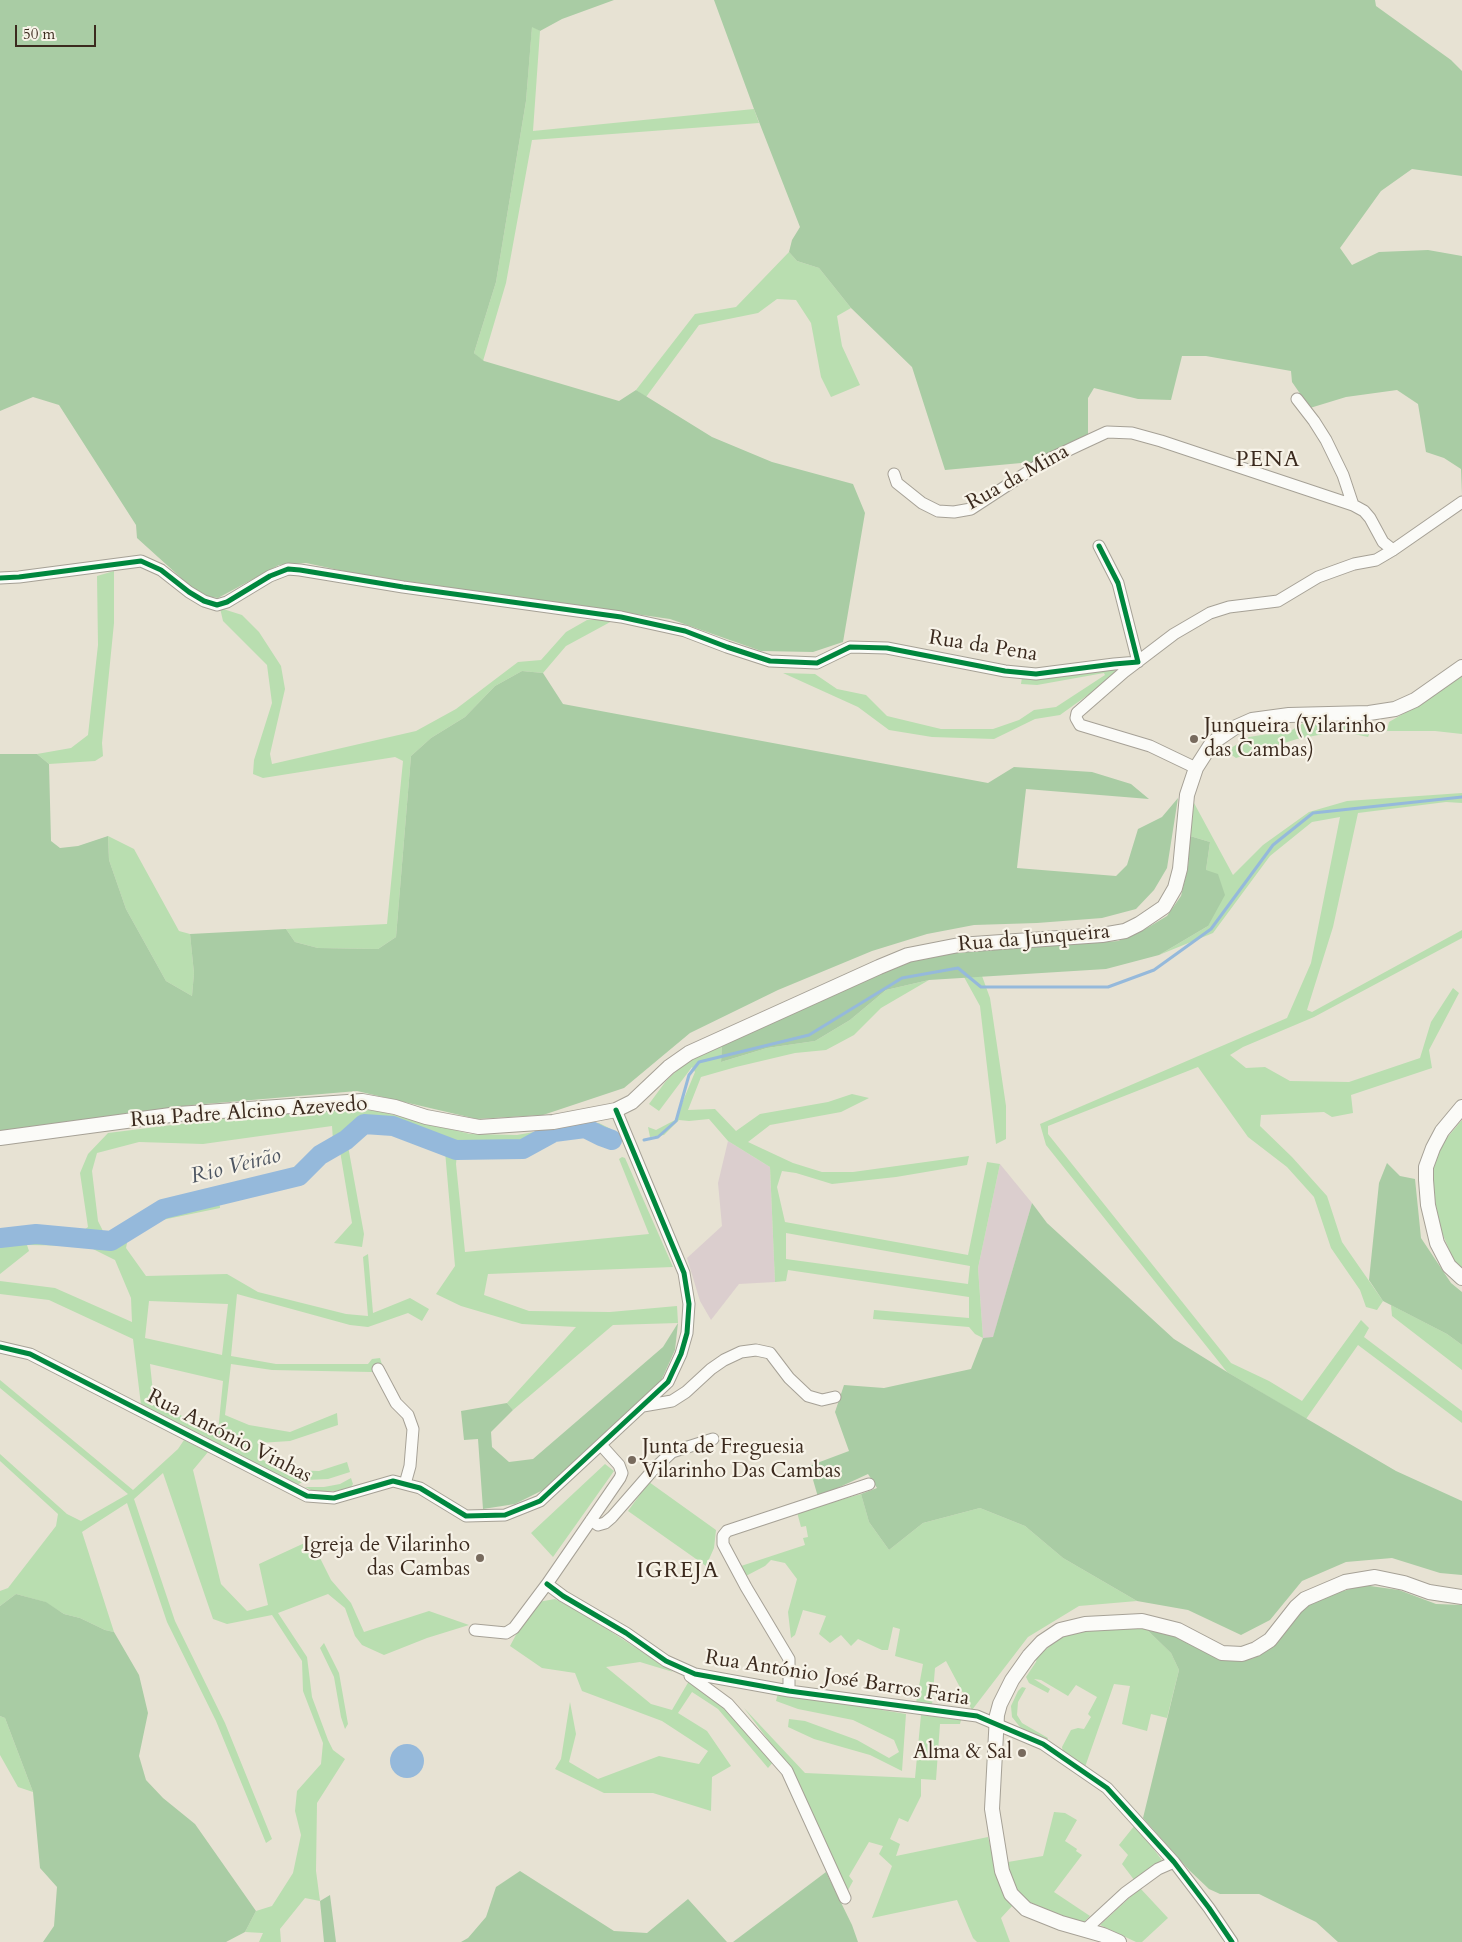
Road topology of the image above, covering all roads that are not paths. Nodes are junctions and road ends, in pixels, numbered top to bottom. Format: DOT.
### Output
graph roads {
  1 [pos="1297,398"];
  2 [pos="894,474"];
  3 [pos="1462,502"];
  4 [pos="1353,505"];
  5 [pos="1100,546"];
  6 [pos="1393,550"];
  7 [pos="0,578"];
  8 [pos="1138,662"];
  9 [pos="1462,667"];
  10 [pos="1196,768"];
  11 [pos="1462,1107"];
  12 [pos="616,1110"];
  13 [pos="0,1138"];
  14 [pos="1462,1278"];
  15 [pos="0,1347"];
  16 [pos="378,1369"];
  17 [pos="835,1397"];
  18 [pos="643,1406"];
  19 [pos="713,1438"];
  20 [pos="601,1445"];
  21 [pos="405,1484"];
  22 [pos="869,1484"];
  23 [pos="590,1520"];
  24 [pos="547,1584"];
  25 [pos="1462,1597"];
  26 [pos="475,1630"];
  27 [pos="681,1669"];
  28 [pos="789,1691"];
  29 [pos="996,1724"];
  30 [pos="1174,1862"];
  31 [pos="844,1898"];
  32 [pos="1086,1929"];
  33 [pos="1119,1942"];
  34 [pos="1232,1942"];
  1 -- 4 [label="street"];
  2 -- 4 [label="street, Rua da Mina"];
  3 -- 6 [label="street"];
  4 -- 6 [label="street"];
  5 -- 8 [label="street"];
  6 -- 8 [label="street"];
  7 -- 8 [label="street, Rua da Pena"];
  8 -- 10 [label="street"];
  9 -- 10 [label="main road, Rua da Junqueira"];
  10 -- 12 [label="main road, Rua da Junqueira"];
  11 -- 14 [label="main road"];
  12 -- 13 [label="main road, Rua Padre Alcino Azevedo"];
  12 -- 18 [label="street, Rua António Vinhas"];
  15 -- 21 [label="street, Rua António Vinhas"];
  16 -- 21 [label="street"];
  17 -- 18 [label="street"];
  18 -- 20 [label="street, Rua António Vinhas"];
  19 -- 23 [label="street"];
  20 -- 21 [label="street, Rua António Vinhas"];
  20 -- 23 [label="street"];
  22 -- 28 [label="street"];
  23 -- 24 [label="street"];
  24 -- 26 [label="street"];
  24 -- 27 [label="street, Rua António José Barros Faria"];
  25 -- 29 [label="main road"];
  27 -- 28 [label="street, Rua António José Barros Faria"];
  27 -- 31 [label="street"];
  28 -- 29 [label="street, Rua António José Barros Faria"];
  29 -- 30 [label="street, Rua António José Barros Faria"];
  29 -- 32 [label="main road"];
  30 -- 32 [label="street"];
  30 -- 34 [label="street, Rua António José Barros Faria"];
  32 -- 33 [label="main road"];
}
